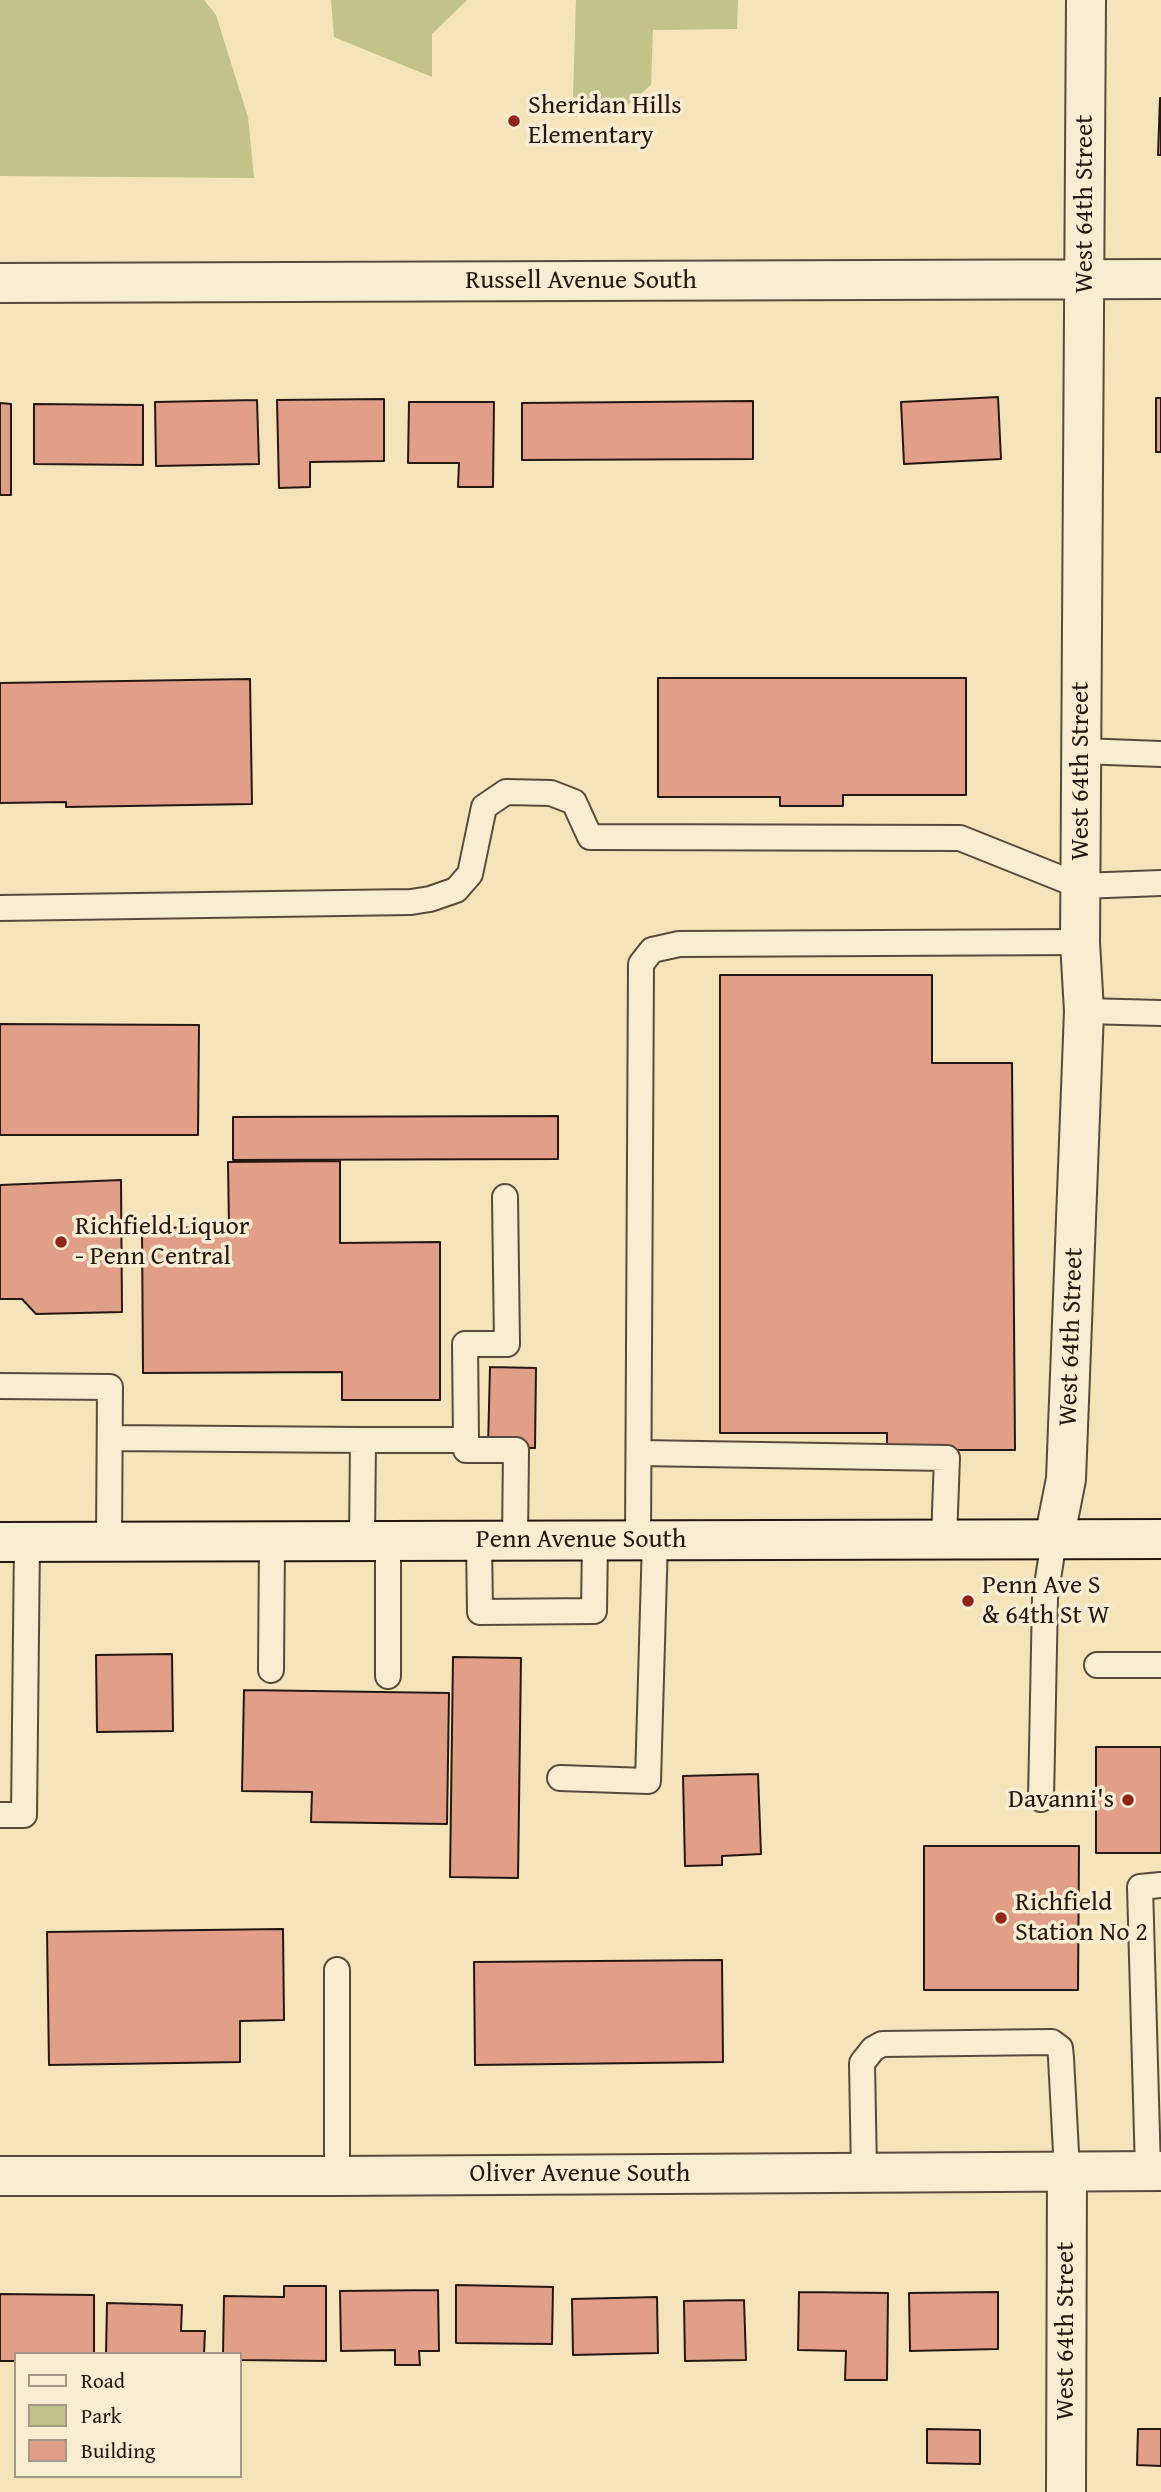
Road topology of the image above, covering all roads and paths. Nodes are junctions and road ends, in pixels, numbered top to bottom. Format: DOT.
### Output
graph roads {
  1 [pos="1086,0"];
  2 [pos="1084,279"];
  3 [pos="1161,279"];
  4 [pos="0,282"];
  5 [pos="1081,751"];
  6 [pos="1161,754"];
  7 [pos="1161,883"];
  8 [pos="1080,886"];
  9 [pos="0,908"];
  10 [pos="1080,942"];
  11 [pos="1084,1011"];
  12 [pos="1161,1013"];
  13 [pos="505,1197"];
  14 [pos="0,1386"];
  15 [pos="110,1438"];
  16 [pos="363,1440"];
  17 [pos="466,1440"];
  18 [pos="639,1453"];
  19 [pos="944,1539"];
  20 [pos="1161,1539"];
  21 [pos="497,1540"];
  22 [pos="595,1540"];
  23 [pos="646,1540"];
  24 [pos="1054,1540"];
  25 [pos="109,1541"];
  26 [pos="272,1541"];
  27 [pos="375,1541"];
  28 [pos="13,1542"];
  29 [pos="1097,1665"];
  30 [pos="1161,1665"];
  31 [pos="271,1670"];
  32 [pos="388,1676"];
  33 [pos="560,1779"];
  34 [pos="1041,1799"];
  35 [pos="0,1815"];
  36 [pos="1161,1885"];
  37 [pos="337,1970"];
  38 [pos="1154,2170"];
  39 [pos="1067,2171"];
  40 [pos="864,2172"];
  41 [pos="0,2176"];
  42 [pos="337,2176"];
  43 [pos="1066,2492"];
  1 -- 2 [label="street, West 64th Street"];
  2 -- 3 [label="street, Russell Avenue South"];
  2 -- 4 [label="street, Russell Avenue South"];
  2 -- 5 [label="street, West 64th Street"];
  5 -- 6 [label="lane"];
  5 -- 8 [label="street, West 64th Street"];
  7 -- 8 [label="lane"];
  8 -- 9 [label="lane"];
  8 -- 10 [label="street, West 64th Street"];
  10 -- 11 [label="street, West 64th Street"];
  10 -- 18 [label="lane"];
  11 -- 12 [label="lane"];
  11 -- 24 [label="street, West 64th Street"];
  13 -- 17 [label="lane"];
  14 -- 15 [label="lane"];
  15 -- 16 [label="lane"];
  15 -- 25 [label="lane"];
  16 -- 17 [label="lane"];
  16 -- 27 [label="lane"];
  17 -- 21 [label="lane"];
  18 -- 19 [label="lane"];
  18 -- 23 [label="lane"];
  19 -- 23 [label="street, Penn Avenue South"];
  19 -- 24 [label="street, Penn Avenue South"];
  20 -- 24 [label="street, Penn Avenue South"];
  21 -- 22 [label="street, Penn Avenue South"];
  21 -- 22 [label="lane"];
  21 -- 27 [label="street, Penn Avenue South"];
  22 -- 23 [label="street, Penn Avenue South"];
  23 -- 33 [label="lane"];
  24 -- 34 [label="lane"];
  25 -- 26 [label="street, Penn Avenue South"];
  25 -- 28 [label="street, Penn Avenue South"];
  26 -- 27 [label="street, Penn Avenue South"];
  26 -- 31 [label="lane"];
  27 -- 32 [label="lane"];
  28 -- 35 [label="lane"];
  29 -- 30 [label="lane"];
  36 -- 38 [label="lane"];
  37 -- 42 [label="lane"];
  38 -- 39 [label="street, Oliver Avenue South"];
  39 -- 40 [label="street, Oliver Avenue South"];
  39 -- 40 [label="lane"];
  39 -- 43 [label="street, West 64th Street"];
  40 -- 42 [label="street, Oliver Avenue South"];
  41 -- 42 [label="street, Oliver Avenue South"];
}
